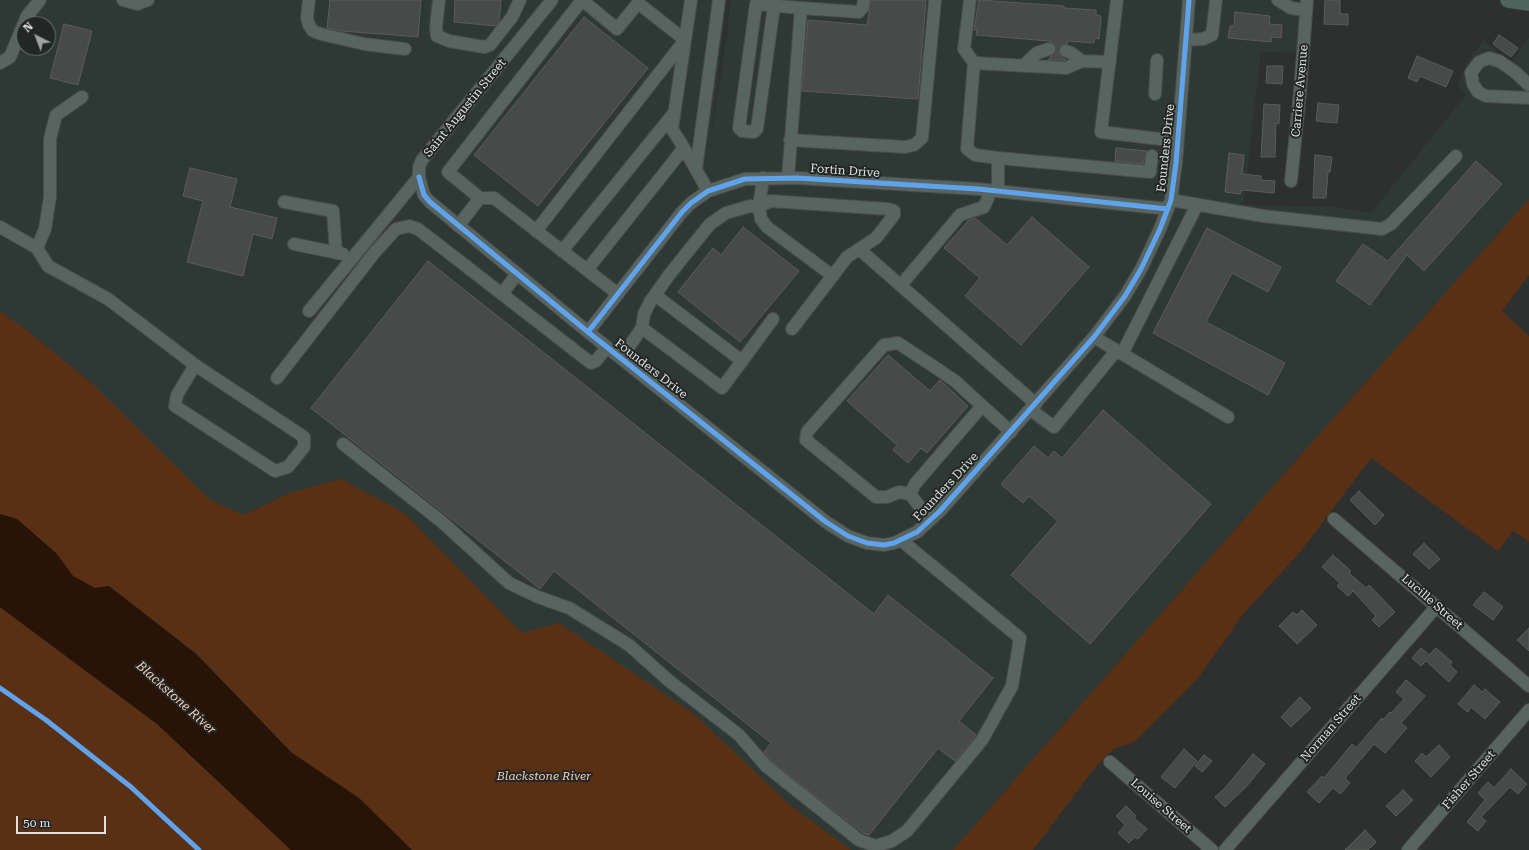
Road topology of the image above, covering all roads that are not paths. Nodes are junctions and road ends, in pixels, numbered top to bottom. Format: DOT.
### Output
graph roads {
  1 [pos="40,0"];
  2 [pos="123,0"];
  3 [pos="148,0"];
  4 [pos="309,0"];
  5 [pos="439,0"];
  6 [pos="520,0"];
  7 [pos="552,0"];
  8 [pos="691,0"];
  9 [pos="719,0"];
  10 [pos="864,0"];
  11 [pos="935,0"];
  12 [pos="970,0"];
  13 [pos="1117,0"];
  14 [pos="1189,0"];
  15 [pos="1216,0"];
  16 [pos="1278,0"];
  17 [pos="1508,0"];
  18 [pos="756,2"];
  19 [pos="1529,4"];
  20 [pos="1307,5"];
  21 [pos="774,6"];
  22 [pos="800,8"];
  23 [pos="685,40"];
  24 [pos="1186,40"];
  25 [pos="490,46"];
  26 [pos="405,49"];
  27 [pos="1049,49"];
  28 [pos="1066,51"];
  29 [pos="1157,60"];
  30 [pos="502,62"];
  31 [pos="1082,62"];
  32 [pos="1110,62"];
  33 [pos="0,63"];
  34 [pos="974,63"];
  35 [pos="1023,66"];
  36 [pos="1529,85"];
  37 [pos="1154,94"];
  38 [pos="82,97"];
  39 [pos="1529,98"];
  40 [pos="674,113"];
  41 [pos="790,140"];
  42 [pos="1177,141"];
  43 [pos="684,148"];
  44 [pos="1152,156"];
  45 [pos="1456,156"];
  46 [pos="998,158"];
  47 [pos="696,169"];
  48 [pos="419,177"];
  49 [pos="763,178"];
  50 [pos="788,178"];
  51 [pos="1291,181"];
  52 [pos="708,191"];
  53 [pos="993,191"];
  54 [pos="480,198"];
  55 [pos="284,202"];
  56 [pos="1169,204"];
  57 [pos="1197,205"];
  58 [pos="759,207"];
  59 [pos="458,226"];
  60 [pos="0,227"];
  61 [pos="536,231"];
  62 [pos="294,244"];
  63 [pos="37,248"];
  64 [pos="859,249"];
  65 [pos="562,251"];
  66 [pos="336,253"];
  67 [pos="354,256"];
  68 [pos="587,270"];
  69 [pos="517,274"];
  70 [pos="833,276"];
  71 [pos="901,285"];
  72 [pos="502,294"];
  73 [pos="618,294"];
  74 [pos="654,295"];
  75 [pos="309,311"];
  76 [pos="773,319"];
  77 [pos="642,328"];
  78 [pos="792,330"];
  79 [pos="588,332"];
  80 [pos="1094,337"];
  81 [pos="607,347"];
  82 [pos="1119,352"];
  83 [pos="620,358"];
  84 [pos="742,361"];
  85 [pos="195,366"];
  86 [pos="277,378"];
  87 [pos="982,406"];
  88 [pos="1033,407"];
  89 [pos="1228,417"];
  90 [pos="1011,432"];
  91 [pos="343,444"];
  92 [pos="910,494"];
  93 [pos="1334,519"];
  94 [pos="930,520"];
  95 [pos="902,541"];
  96 [pos="1437,606"];
  97 [pos="1529,686"];
  98 [pos="1529,710"];
  99 [pos="1110,762"];
  100 [pos="1212,850"];
  101 [pos="1225,850"];
  102 [pos="1408,850"];
  1 -- 33 [label="street"];
  2 -- 3 [label="street"];
  4 -- 26 [label="street"];
  5 -- 25 [label="street"];
  6 -- 25 [label="street"];
  7 -- 30 [label="street, Saint Augustin Street"];
  8 -- 23 [label="street"];
  9 -- 47 [label="street"];
  10 -- 22 [label="street"];
  11 -- 41 [label="street"];
  12 -- 34 [label="street"];
  13 -- 32 [label="street"];
  14 -- 24 [label="street, Founders Drive"];
  15 -- 24 [label="street"];
  16 -- 20 [label="street"];
  17 -- 19 [label="main road"];
  18 -- 21 [label="street"];
  18 -- 21 [label="street"];
  20 -- 51 [label="street, Carriere Avenue"];
  21 -- 22 [label="street"];
  22 -- 41 [label="street"];
  23 -- 40 [label="street"];
  23 -- 54 [label="street"];
  23 -- 61 [label="street"];
  24 -- 42 [label="street, Founders Drive"];
  25 -- 30 [label="street"];
  27 -- 35 [label="street"];
  28 -- 31 [label="street"];
  29 -- 37 [label="street"];
  30 -- 48 [label="street, Saint Augustin Street"];
  31 -- 32 [label="street"];
  31 -- 35 [label="street"];
  32 -- 42 [label="street"];
  34 -- 35 [label="street"];
  34 -- 46 [label="street"];
  36 -- 39 [label="street"];
  38 -- 63 [label="street"];
  40 -- 43 [label="street"];
  40 -- 65 [label="street"];
  41 -- 50 [label="street"];
  42 -- 56 [label="street, Founders Drive"];
  43 -- 47 [label="street"];
  43 -- 68 [label="street"];
  44 -- 46 [label="street"];
  45 -- 57 [label="street, Fortin Drive"];
  46 -- 53 [label="street"];
  47 -- 52 [label="street"];
  48 -- 59 [label="street, Founders Drive"];
  48 -- 67 [label="street, Saint Augustin Street"];
  49 -- 50 [label="street, Fortin Drive"];
  49 -- 52 [label="street, Fortin Drive"];
  49 -- 58 [label="street"];
  50 -- 53 [label="street, Fortin Drive"];
  52 -- 73 [label="street, Fortin Drive"];
  53 -- 56 [label="street, Fortin Drive"];
  53 -- 71 [label="street"];
  54 -- 59 [label="street"];
  54 -- 61 [label="street"];
  55 -- 66 [label="street"];
  56 -- 57 [label="street, Fortin Drive"];
  56 -- 80 [label="street, Founders Drive"];
  57 -- 82 [label="street"];
  58 -- 64 [label="street"];
  58 -- 70 [label="street"];
  58 -- 74 [label="street"];
  59 -- 69 [label="street, Founders Drive"];
  60 -- 63 [label="street"];
  61 -- 65 [label="street"];
  62 -- 66 [label="street"];
  63 -- 85 [label="street"];
  64 -- 70 [label="street"];
  64 -- 71 [label="street"];
  65 -- 68 [label="street"];
  66 -- 67 [label="street"];
  67 -- 75 [label="street, Saint Augustin Street"];
  68 -- 73 [label="street"];
  69 -- 72 [label="street"];
  69 -- 79 [label="street, Founders Drive"];
  70 -- 78 [label="street"];
  71 -- 88 [label="street"];
  72 -- 81 [label="street"];
  72 -- 86 [label="street"];
  73 -- 79 [label="street, Fortin Drive"];
  74 -- 77 [label="street"];
  74 -- 84 [label="street"];
  76 -- 84 [label="street"];
  77 -- 83 [label="street"];
  77 -- 84 [label="street"];
  79 -- 81 [label="street, Founders Drive"];
  80 -- 82 [label="street"];
  80 -- 88 [label="street, Founders Drive"];
  81 -- 83 [label="street, Founders Drive"];
  82 -- 88 [label="street"];
  82 -- 89 [label="street"];
  83 -- 95 [label="street, Founders Drive"];
  85 -- 85 [label="street"];
  87 -- 90 [label="street"];
  87 -- 92 [label="street"];
  87 -- 92 [label="street"];
  88 -- 90 [label="street, Founders Drive"];
  90 -- 94 [label="street, Founders Drive"];
  91 -- 95 [label="street"];
  92 -- 94 [label="street"];
  93 -- 96 [label="street, Lucille Street"];
  94 -- 95 [label="street, Founders Drive"];
  96 -- 97 [label="street, Lucille Street"];
  96 -- 101 [label="street, Norman Street"];
  98 -- 102 [label="street, Fisher Street"];
  99 -- 100 [label="street, Louise Street"];
}
